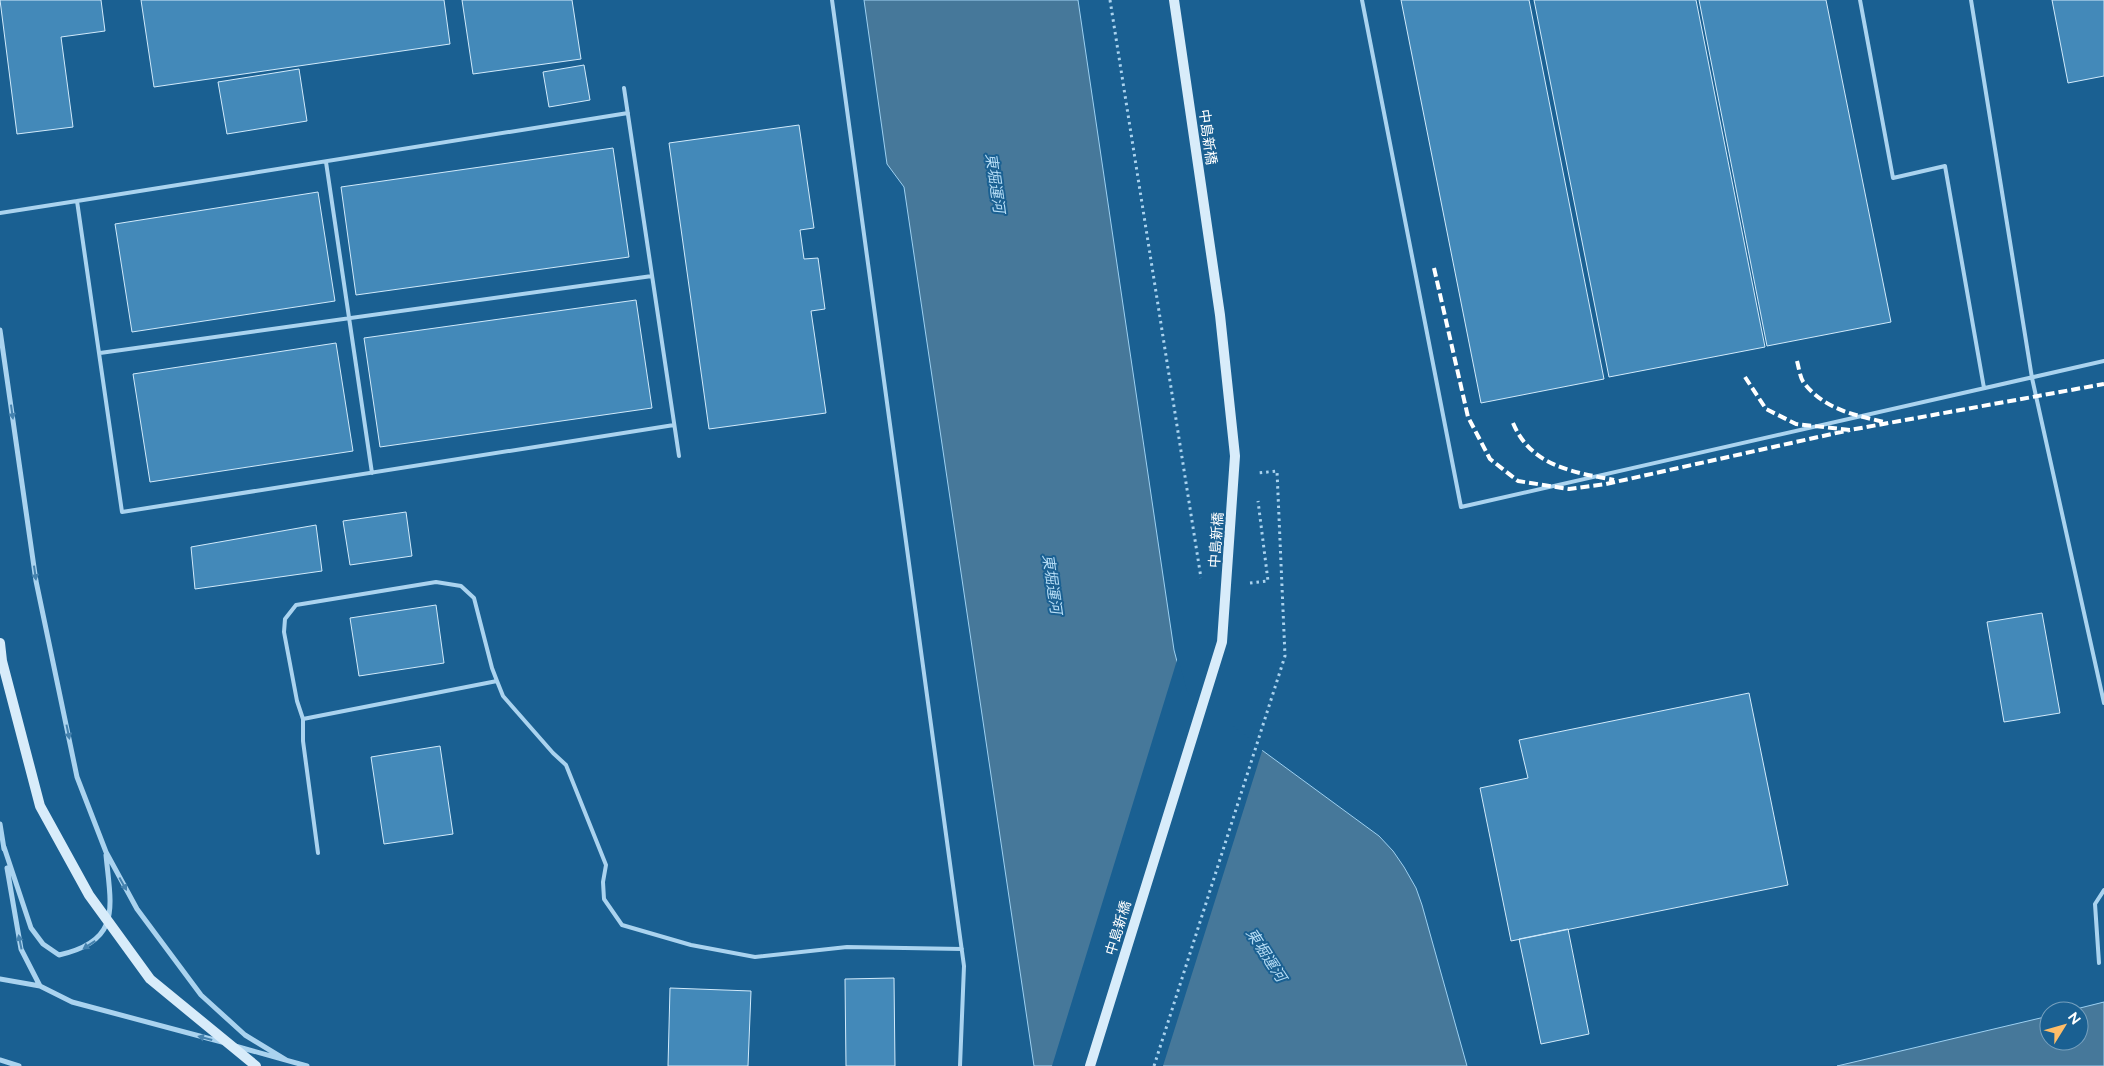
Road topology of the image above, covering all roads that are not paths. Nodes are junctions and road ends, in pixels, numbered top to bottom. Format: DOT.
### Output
graph roads {
  1 [pos="832,0"];
  2 [pos="1174,0"];
  3 [pos="1362,0"];
  4 [pos="1860,0"];
  5 [pos="1971,0"];
  6 [pos="624,88"];
  7 [pos="628,113"];
  8 [pos="326,162"];
  9 [pos="77,201"];
  10 [pos="0,213"];
  11 [pos="652,276"];
  12 [pos="348,318"];
  13 [pos="0,330"];
  14 [pos="100,353"];
  15 [pos="2104,361"];
  16 [pos="2032,378"];
  17 [pos="1984,388"];
  18 [pos="674,424"];
  19 [pos="679,456"];
  20 [pos="372,473"];
  21 [pos="0,643"];
  22 [pos="497,681"];
  23 [pos="2104,703"];
  24 [pos="303,718"];
  25 [pos="0,824"];
  26 [pos="4,847"];
  27 [pos="106,852"];
  28 [pos="318,853"];
  29 [pos="2104,890"];
  30 [pos="962,949"];
  31 [pos="2099,963"];
  32 [pos="0,979"];
  33 [pos="40,986"];
  34 [pos="0,1060"];
  35 [pos="286,1060"];
  36 [pos="19,1066"];
  37 [pos="256,1066"];
  38 [pos="308,1066"];
  39 [pos="960,1066"];
  40 [pos="1090,1066"];
  1 -- 30 [label="lane"];
  2 -- 40 [label="street, 中島新橋, bridge"];
  3 -- 17 [label="lane"];
  4 -- 17 [label="lane"];
  5 -- 16 [label="lane"];
  6 -- 7 [label="lane"];
  7 -- 8 [label="lane"];
  7 -- 11 [label="lane"];
  8 -- 9 [label="lane"];
  8 -- 12 [label="lane"];
  9 -- 10 [label="lane"];
  9 -- 14 [label="lane"];
  11 -- 12 [label="lane"];
  11 -- 18 [label="lane"];
  12 -- 14 [label="lane"];
  12 -- 20 [label="lane"];
  13 -- 27 [label="street, one-way"];
  14 -- 20 [label="lane"];
  15 -- 16 [label="lane"];
  16 -- 17 [label="lane"];
  16 -- 23 [label="lane"];
  18 -- 19 [label="lane"];
  18 -- 20 [label="lane"];
  21 -- 37 [label="street, bridge"];
  22 -- 24 [label="lane"];
  22 -- 24 [label="lane"];
  22 -- 30 [label="lane"];
  24 -- 28 [label="lane"];
  25 -- 26 [label="street"];
  27 -- 26 [label="street, one-way"];
  33 -- 26 [label="street, one-way"];
  27 -- 35 [label="street, one-way"];
  29 -- 31 [label="lane"];
  30 -- 39 [label="lane"];
  32 -- 33 [label="street"];
  35 -- 33 [label="street, one-way"];
  34 -- 36 [label="street"];
  35 -- 38 [label="street"];
}
